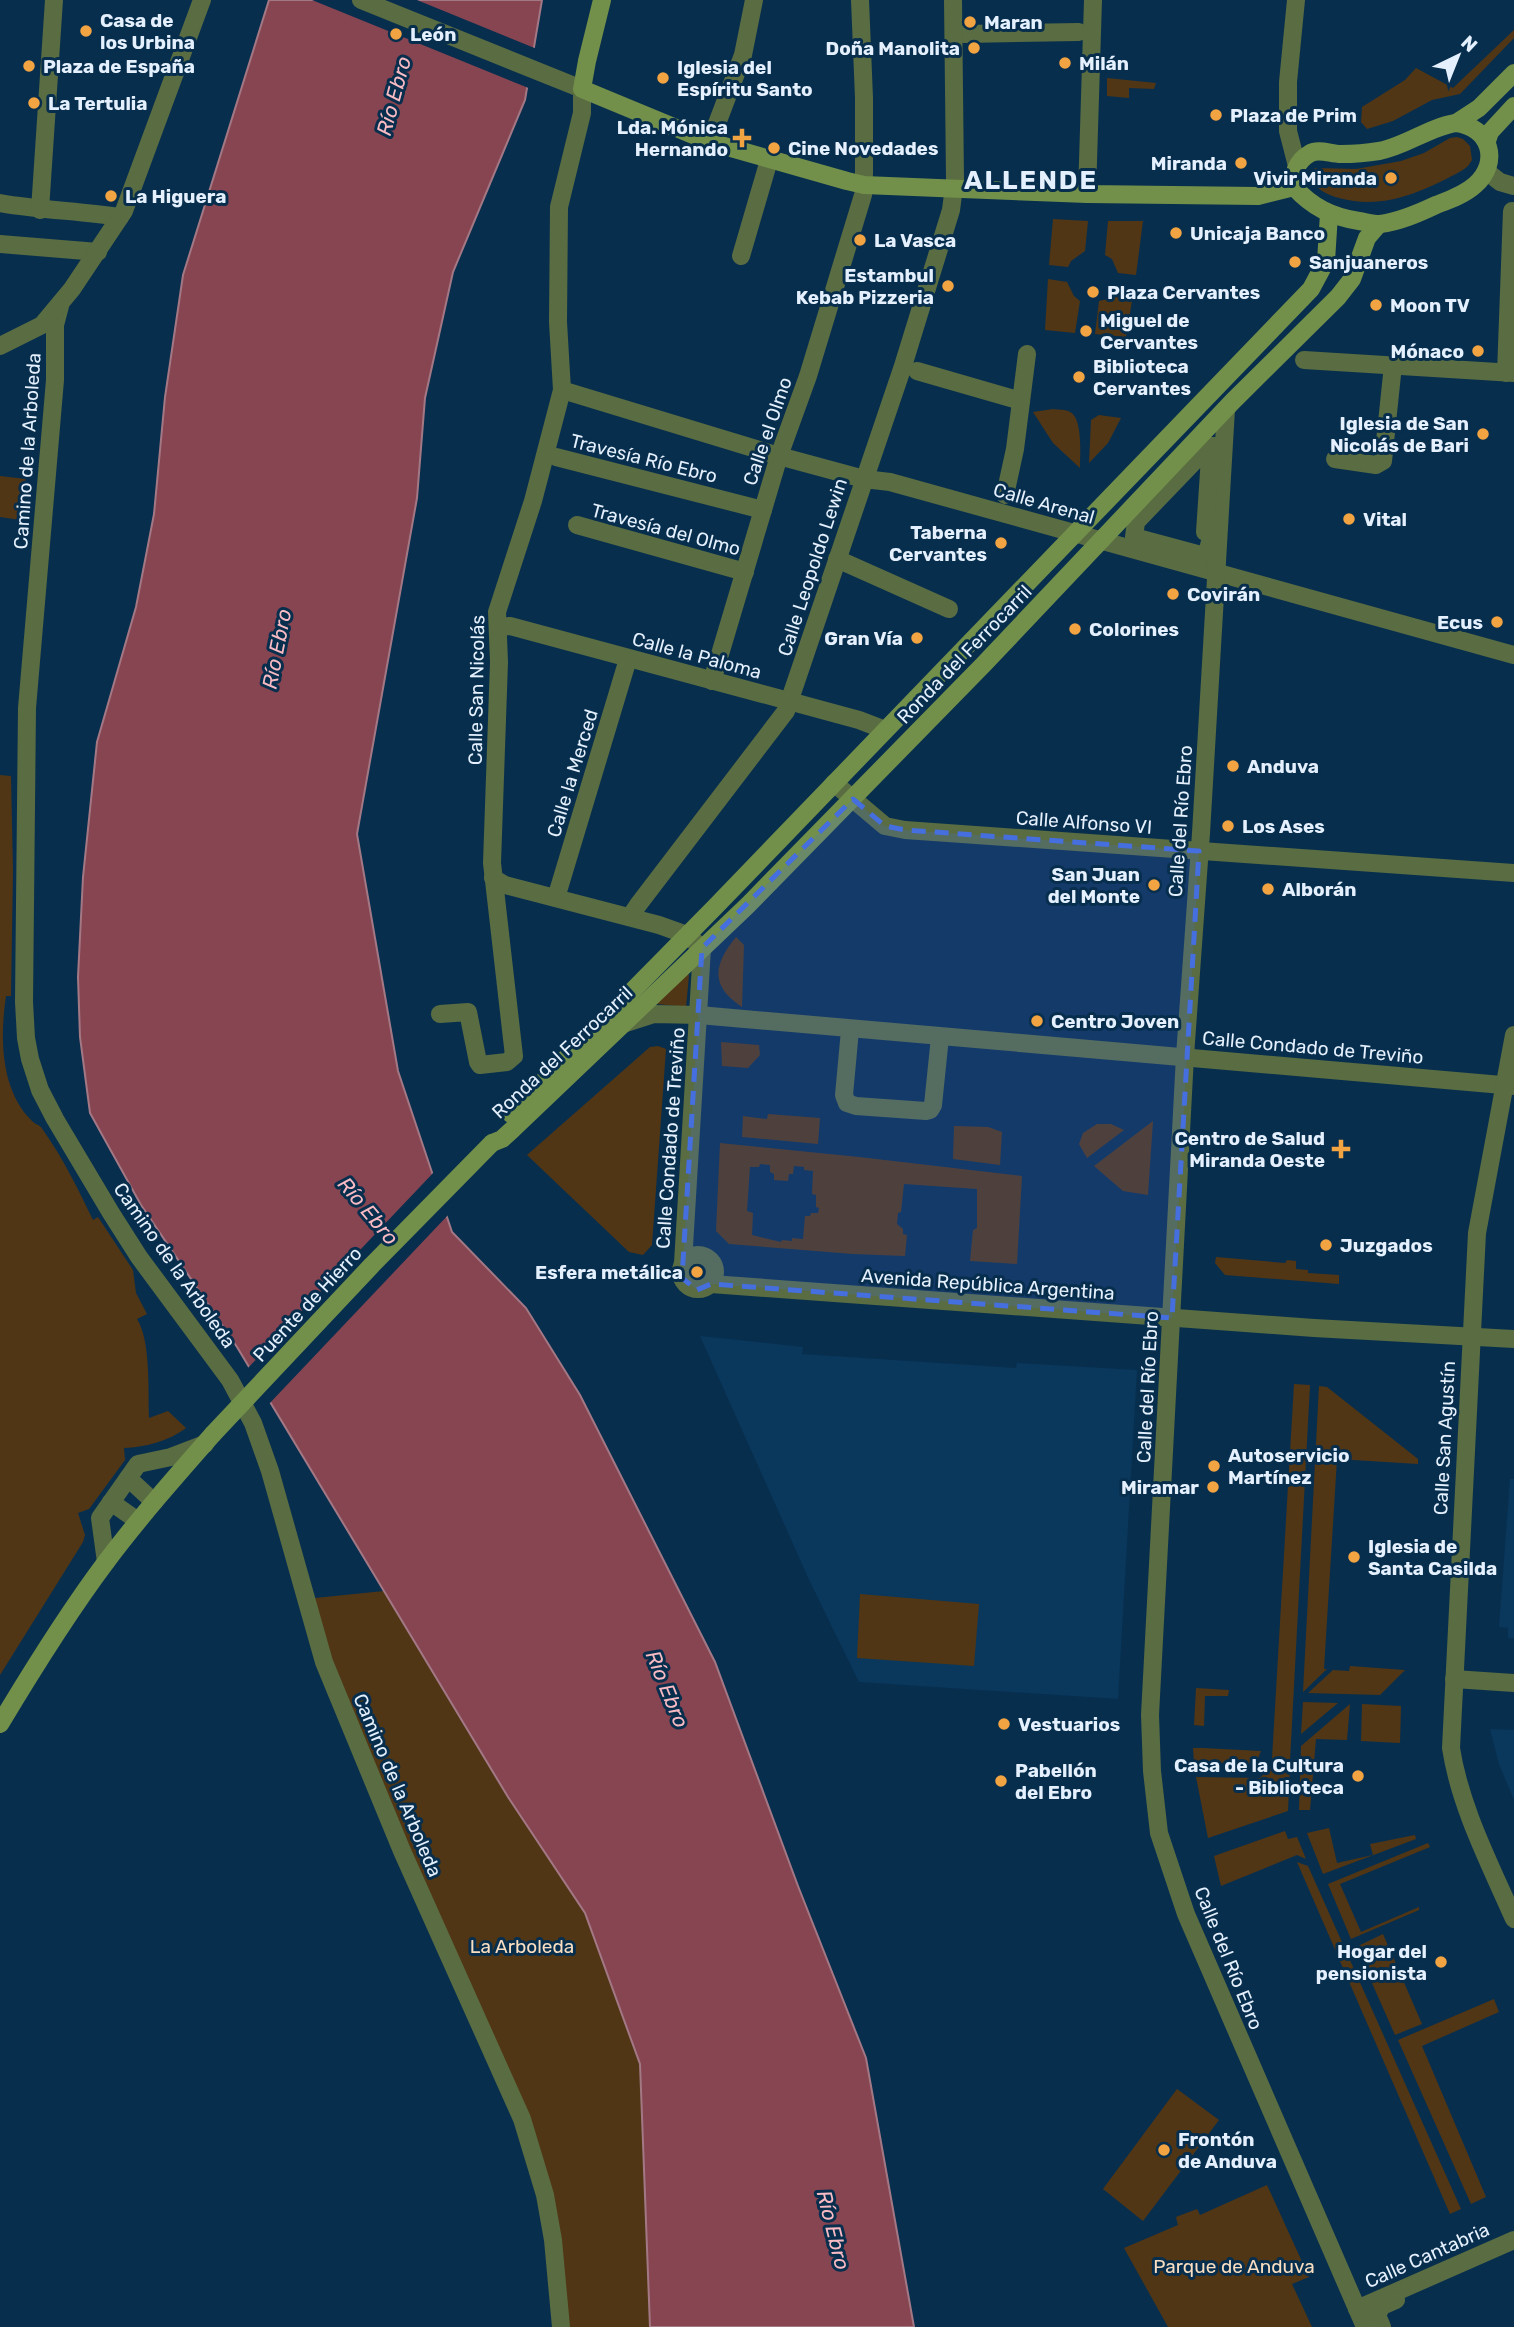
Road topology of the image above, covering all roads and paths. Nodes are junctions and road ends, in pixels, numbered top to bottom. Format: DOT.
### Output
graph roads {
  1 [pos="54,0"];
  2 [pos="202,0"];
  3 [pos="361,0"];
  4 [pos="602,0"];
  5 [pos="754,0"];
  6 [pos="860,0"];
  7 [pos="953,0"];
  8 [pos="1093,0"];
  9 [pos="1296,0"];
  10 [pos="1079,32"];
  11 [pos="964,34"];
  12 [pos="1514,74"];
  13 [pos="582,89"];
  14 [pos="1514,106"];
  15 [pos="1456,123"];
  16 [pos="1487,141"];
  17 [pos="710,142"];
  18 [pos="1297,166"];
  19 [pos="766,167"];
  20 [pos="1486,171"];
  21 [pos="864,175"];
  22 [pos="1514,186"];
  23 [pos="1294,187"];
  24 [pos="955,189"];
  25 [pos="1087,194"];
  26 [pos="863,195"];
  27 [pos="0,203"];
  28 [pos="40,210"];
  29 [pos="1512,211"];
  30 [pos="1329,214"];
  31 [pos="120,217"];
  32 [pos="1379,224"];
  33 [pos="0,244"];
  34 [pos="98,252"];
  35 [pos="741,256"];
  36 [pos="60,306"];
  37 [pos="0,346"];
  38 [pos="1027,354"];
  39 [pos="1304,360"];
  40 [pos="1393,365"];
  41 [pos="917,371"];
  42 [pos="1510,373"];
  43 [pos="562,390"];
  44 [pos="1021,401"];
  45 [pos="1226,409"];
  46 [pos="779,456"];
  47 [pos="556,457"];
  48 [pos="1335,459"];
  49 [pos="864,479"];
  50 [pos="1005,495"];
  51 [pos="762,510"];
  52 [pos="1136,522"];
  53 [pos="577,525"];
  54 [pos="1074,534"];
  55 [pos="1101,541"];
  56 [pos="837,559"];
  57 [pos="746,572"];
  58 [pos="1217,573"];
  59 [pos="949,609"];
  60 [pos="498,627"];
  61 [pos="1514,655"];
  62 [pos="628,659"];
  63 [pos="712,681"];
  64 [pos="789,701"];
  65 [pos="885,730"];
  66 [pos="834,783"];
  67 [pos="853,799"];
  68 [pos="1199,852"];
  69 [pos="1514,873"];
  70 [pos="493,878"];
  71 [pos="556,898"];
  72 [pos="630,917"];
  73 [pos="687,935"];
  74 [pos="702,948"];
  75 [pos="440,1014"];
  76 [pos="699,1015"];
  77 [pos="623,1024"];
  78 [pos="850,1030"];
  79 [pos="1514,1035"];
  80 [pos="940,1037"];
  81 [pos="1185,1056"];
  82 [pos="1509,1086"];
  83 [pos="492,1143"];
  84 [pos="683,1263"];
  85 [pos="711,1284"];
  86 [pos="1172,1318"];
  87 [pos="1471,1337"];
  88 [pos="1514,1339"];
  89 [pos="209,1439"];
  90 [pos="128,1478"];
  91 [pos="111,1502"];
  92 [pos="154,1502"];
  93 [pos="138,1521"];
  94 [pos="106,1562"];
  95 [pos="1454,1679"];
  96 [pos="1514,1683"];
  97 [pos="0,1724"];
  98 [pos="1514,1919"];
  99 [pos="1514,2240"];
  100 [pos="1514,2249"];
  101 [pos="1357,2309"];
  102 [pos="561,2327"];
  103 [pos="1365,2327"];
  104 [pos="1382,2327"];
  1 -- 28 [label="street"];
  2 -- 31 [label="street"];
  3 -- 13 [label="street"];
  4 -- 13 [label="main road"];
  5 -- 17 [label="street"];
  6 -- 21 [label="street"];
  7 -- 24 [label="street, Calle Leopoldo Lewin"];
  8 -- 25 [label="street"];
  9 -- 18 [label="street"];
  10 -- 11 [label="street"];
  12 -- 15 [label="main road"];
  13 -- 17 [label="main road"];
  13 -- 43 [label="street, Calle San Nicolás"];
  14 -- 16 [label="main road"];
  15 -- 16 [label="main road"];
  15 -- 18 [label="main road"];
  16 -- 20 [label="main road"];
  17 -- 24 [label="main road"];
  18 -- 23 [label="main road"];
  19 -- 35 [label="street"];
  20 -- 22 [label="street"];
  20 -- 32 [label="main road"];
  23 -- 25 [label="main road"];
  23 -- 30 [label="main road"];
  24 -- 25 [label="main road"];
  24 -- 49 [label="street, Calle Leopoldo Lewin"];
  26 -- 46 [label="street, Calle el Olmo"];
  27 -- 28 [label="street"];
  28 -- 31 [label="street"];
  29 -- 42 [label="street"];
  30 -- 32 [label="main road"];
  30 -- 54 [label="main road, Ronda del Ferrocarril"];
  31 -- 34 [label="street"];
  32 -- 45 [label="main road, Ronda del Ferrocarril"];
  33 -- 34 [label="street"];
  34 -- 36 [label="street"];
  36 -- 37 [label="street"];
  36 -- 102 [label="street, Camino de la Arboleda"];
  38 -- 44 [label="street"];
  39 -- 40 [label="street"];
  40 -- 42 [label="street"];
  40 -- 48 [label="street"];
  41 -- 44 [label="street"];
  43 -- 46 [label="street, Calle Arenal"];
  43 -- 60 [label="street, Calle San Nicolás"];
  44 -- 50 [label="street"];
  45 -- 55 [label="main road, Ronda del Ferrocarril"];
  45 -- 58 [label="street, Calle del Río Ebro"];
  46 -- 49 [label="street, Calle Arenal"];
  46 -- 51 [label="street, Calle el Olmo"];
  47 -- 51 [label="street, Travesía Río Ebro"];
  49 -- 54 [label="street, Calle Arenal"];
  49 -- 56 [label="street, Calle Leopoldo Lewin"];
  51 -- 57 [label="street, Calle el Olmo"];
  52 -- 52 [label="street"];
  53 -- 57 [label="street, Travesía del Olmo"];
  54 -- 55 [label="street, Calle Arenal"];
  54 -- 65 [label="main road, Ronda del Ferrocarril"];
  55 -- 58 [label="street, Calle Arenal"];
  55 -- 67 [label="main road, Ronda del Ferrocarril"];
  56 -- 59 [label="street"];
  56 -- 64 [label="street, Calle Leopoldo Lewin"];
  57 -- 63 [label="street, Calle el Olmo"];
  58 -- 61 [label="street, Calle Arenal"];
  58 -- 68 [label="street, Calle del Río Ebro"];
  60 -- 62 [label="street, Calle la Paloma"];
  60 -- 70 [label="street, Calle San Nicolás"];
  62 -- 63 [label="street, Calle la Paloma"];
  62 -- 71 [label="street, Calle la Merced"];
  63 -- 64 [label="street, Calle la Paloma"];
  64 -- 65 [label="street, Calle la Paloma"];
  64 -- 72 [label="street, Calle Leopoldo Lewin"];
  65 -- 66 [label="main road, Ronda del Ferrocarril"];
  66 -- 67 [label="street, Calle Alfonso VI"];
  66 -- 73 [label="main road, Ronda del Ferrocarril"];
  67 -- 68 [label="street, Calle Alfonso VI"];
  67 -- 74 [label="main road, Ronda del Ferrocarril"];
  68 -- 69 [label="street, Calle Alfonso VI"];
  68 -- 81 [label="street, Calle del Río Ebro"];
  70 -- 71 [label="street"];
  70 -- 75 [label="street, Calle San Nicolás"];
  71 -- 72 [label="street"];
  72 -- 73 [label="street"];
  73 -- 74 [label="street"];
  73 -- 83 [label="main road, Ronda del Ferrocarril"];
  74 -- 76 [label="street, Calle Condado de Treviño"];
  74 -- 77 [label="main road, Ronda del Ferrocarril"];
  76 -- 77 [label="street, Calle Condado de Treviño"];
  76 -- 78 [label="street, Calle Condado de Treviño"];
  76 -- 84 [label="street, Calle Condado de Treviño"];
  77 -- 83 [label="main road, Ronda del Ferrocarril"];
  78 -- 80 [label="street, Calle Condado de Treviño"];
  78 -- 80 [label="street"];
  79 -- 82 [label="street, Calle San Agustín"];
  80 -- 81 [label="street, Calle Condado de Treviño"];
  81 -- 82 [label="street, Calle Condado de Treviño"];
  81 -- 86 [label="street, Calle del Río Ebro"];
  82 -- 87 [label="street, Calle San Agustín"];
  83 -- 89 [label="main road, Puente de Hierro, bridge"];
  84 -- 85 [label="street"];
  84 -- 85 [label="street"];
  85 -- 86 [label="street, Avenida República Argentina"];
  86 -- 87 [label="street, Avenida República Argentina"];
  86 -- 101 [label="street, Calle del Río Ebro"];
  87 -- 88 [label="street, Avenida República Argentina"];
  87 -- 95 [label="street, Calle San Agustín"];
  89 -- 90 [label="street"];
  89 -- 92 [label="main road, Puente de Hierro"];
  90 -- 91 [label="street"];
  90 -- 92 [label="street"];
  91 -- 93 [label="street"];
  91 -- 94 [label="street"];
  92 -- 93 [label="main road, Puente de Hierro"];
  93 -- 94 [label="main road, Puente de Hierro"];
  94 -- 97 [label="main road, Puente de Hierro"];
  95 -- 96 [label="street"];
  95 -- 98 [label="street, Calle San Agustín"];
  99 -- 101 [label="street, Calle Cantabria"];
  100 -- 104 [label="street, Calle Cantabria"];
  101 -- 103 [label="street, Calle del Río Ebro"];
}
